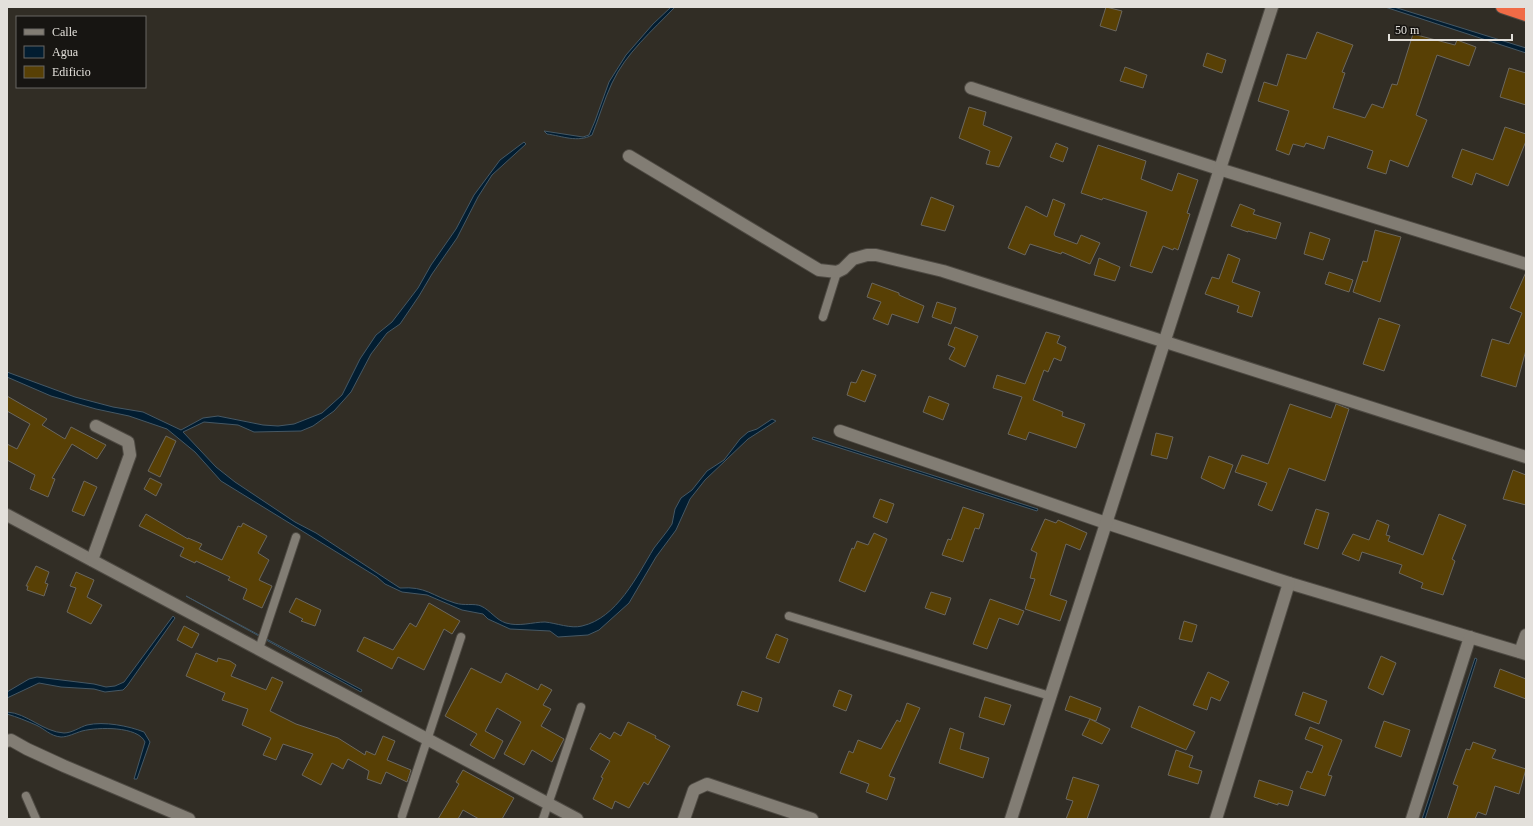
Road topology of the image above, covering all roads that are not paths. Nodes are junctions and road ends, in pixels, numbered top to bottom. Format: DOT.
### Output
graph roads {
  1 [pos="1272,7"];
  2 [pos="1502,7"];
  3 [pos="1526,15"];
  4 [pos="971,88"];
  5 [pos="629,156"];
  6 [pos="1219,169"];
  7 [pos="1526,264"];
  8 [pos="837,272"];
  9 [pos="823,317"];
  10 [pos="1164,342"];
  11 [pos="96,426"];
  12 [pos="840,431"];
  13 [pos="1526,458"];
  14 [pos="7,514"];
  15 [pos="1106,523"];
  16 [pos="296,537"];
  17 [pos="92,560"];
  18 [pos="1289,583"];
  19 [pos="790,616"];
  20 [pos="1526,634"];
  21 [pos="461,637"];
  22 [pos="1470,637"];
  23 [pos="259,649"];
  24 [pos="1523,653"];
  25 [pos="1050,696"];
  26 [pos="581,707"];
  27 [pos="427,739"];
  28 [pos="7,741"];
  29 [pos="26,796"];
  30 [pos="548,804"];
  31 [pos="402,816"];
  32 [pos="36,819"];
  33 [pos="189,819"];
  34 [pos="543,819"];
  35 [pos="577,819"];
  36 [pos="684,819"];
  37 [pos="812,819"];
  38 [pos="1011,819"];
  39 [pos="1216,819"];
  40 [pos="1412,819"];
  1 -- 6 [label="street"];
  2 -- 3 [label="highway"];
  4 -- 6 [label="street"];
  5 -- 8 [label="street"];
  6 -- 7 [label="street"];
  6 -- 10 [label="street"];
  8 -- 9 [label="lane"];
  8 -- 10 [label="street"];
  10 -- 13 [label="street"];
  10 -- 15 [label="street"];
  11 -- 17 [label="street"];
  12 -- 15 [label="street"];
  14 -- 17 [label="street"];
  15 -- 18 [label="street"];
  15 -- 25 [label="street"];
  16 -- 23 [label="lane"];
  17 -- 23 [label="street"];
  18 -- 22 [label="street"];
  18 -- 39 [label="street"];
  19 -- 25 [label="lane"];
  20 -- 24 [label="street"];
  21 -- 27 [label="lane"];
  22 -- 24 [label="street"];
  22 -- 40 [label="street"];
  23 -- 27 [label="street"];
  25 -- 38 [label="street"];
  26 -- 30 [label="lane"];
  27 -- 30 [label="street"];
  27 -- 31 [label="lane"];
  28 -- 33 [label="street"];
  29 -- 32 [label="lane"];
  30 -- 34 [label="lane"];
  30 -- 35 [label="street"];
  36 -- 37 [label="street"];
}
